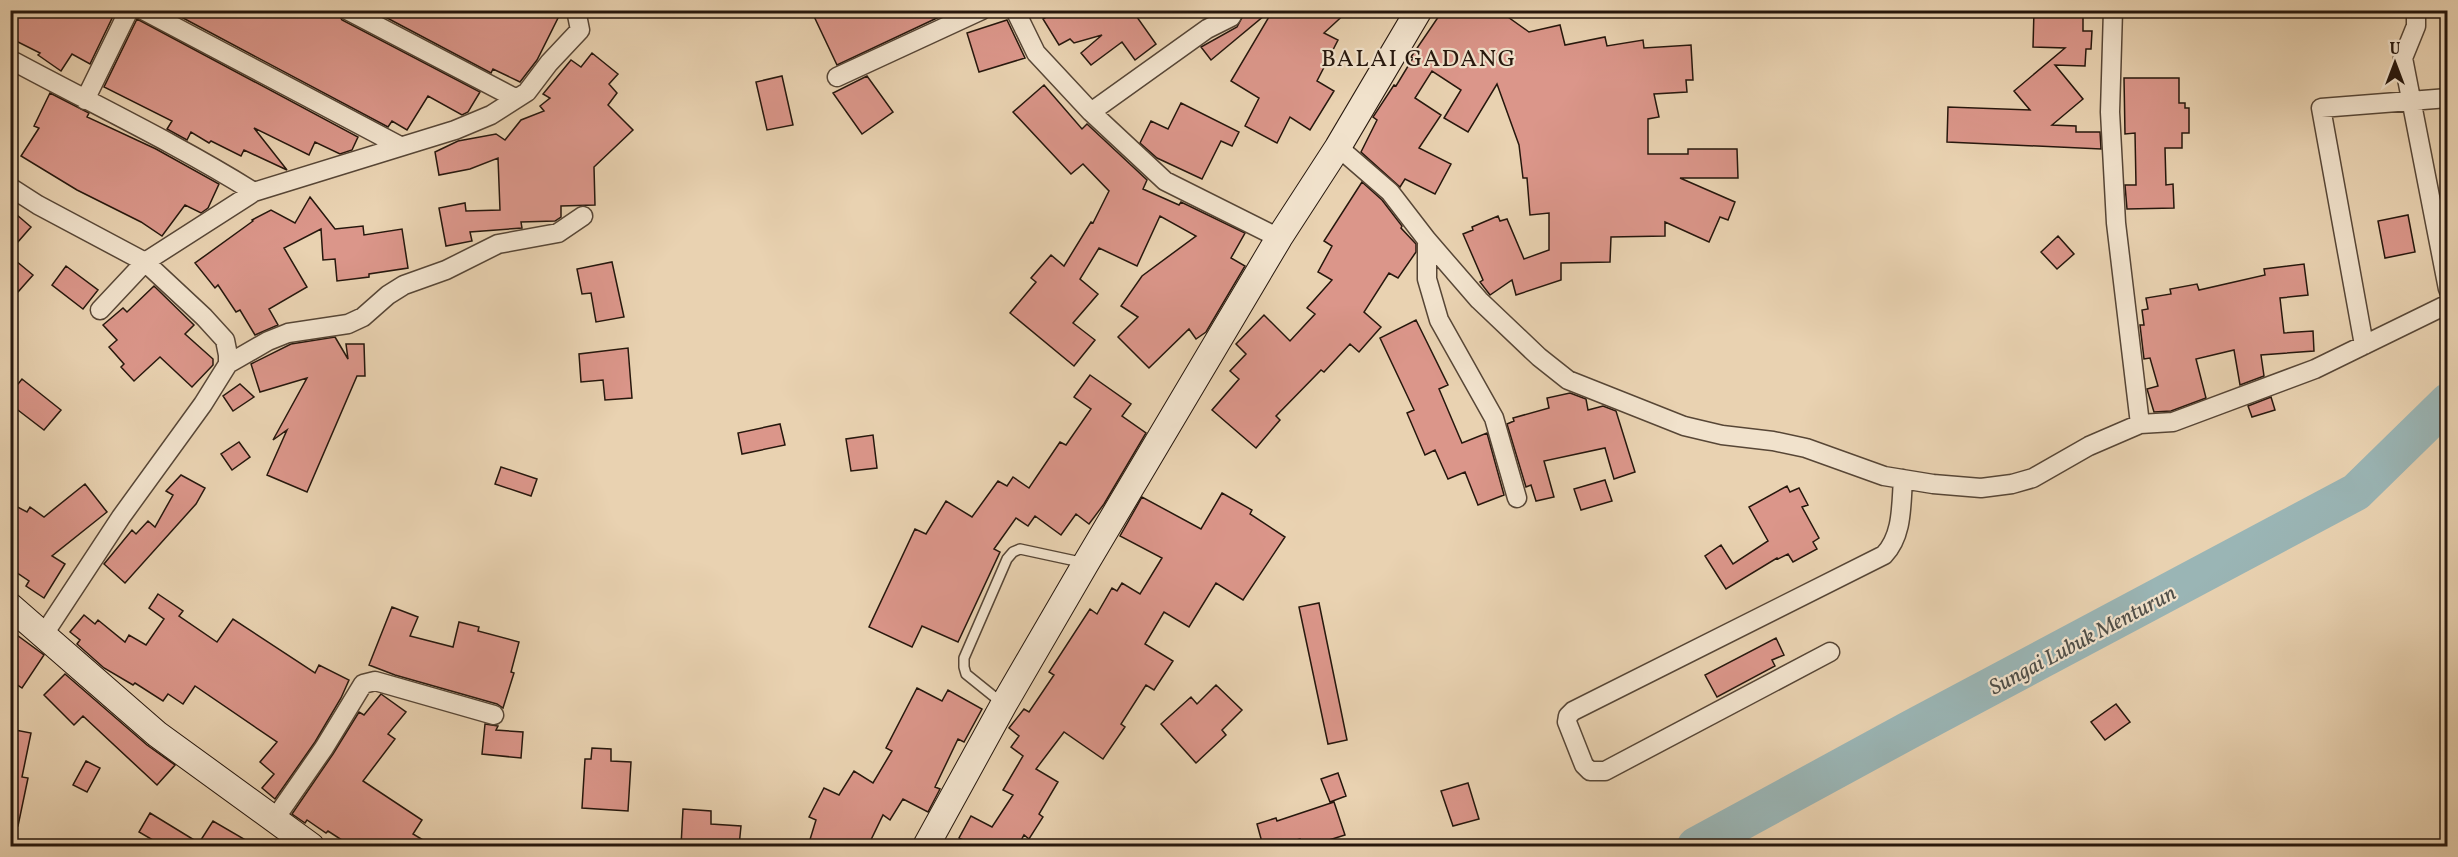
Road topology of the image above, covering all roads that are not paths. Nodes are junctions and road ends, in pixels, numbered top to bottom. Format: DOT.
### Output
graph roads {
  1 [pos="129,10"];
  2 [pos="143,10"];
  3 [pos="347,10"];
  4 [pos="576,10"];
  5 [pos="982,10"];
  6 [pos="1015,10"];
  7 [pos="1234,10"];
  8 [pos="1419,10"];
  9 [pos="2113,10"];
  10 [pos="2416,10"];
  11 [pos="15,62"];
  12 [pos="837,77"];
  13 [pos="515,98"];
  14 [pos="2448,98"];
  15 [pos="85,100"];
  16 [pos="2412,100"];
  17 [pos="1091,112"];
  18 [pos="400,146"];
  19 [pos="1338,147"];
  20 [pos="10,187"];
  21 [pos="254,192"];
  22 [pos="583,216"];
  23 [pos="1279,238"];
  24 [pos="1427,240"];
  25 [pos="145,262"];
  26 [pos="2448,289"];
  27 [pos="2448,304"];
  28 [pos="100,310"];
  29 [pos="2364,345"];
  30 [pos="228,364"];
  31 [pos="2140,424"];
  32 [pos="1903,479"];
  33 [pos="1517,498"];
  34 [pos="1086,563"];
  35 [pos="10,606"];
  36 [pos="44,634"];
  37 [pos="1830,652"];
  38 [pos="1004,704"];
  39 [pos="494,715"];
  40 [pos="274,820"];
  41 [pos="311,846"];
  42 [pos="926,846"];
  1 -- 15 [label="street"];
  2 -- 18 [label="street"];
  3 -- 13 [label="street"];
  4 -- 13 [label="street"];
  5 -- 12 [label="street"];
  6 -- 17 [label="street"];
  7 -- 17 [label="street"];
  8 -- 19 [label="street"];
  9 -- 31 [label="street"];
  10 -- 16 [label="street"];
  11 -- 15 [label="street"];
  13 -- 18 [label="street"];
  14 -- 16 [label="street"];
  15 -- 21 [label="street"];
  16 -- 26 [label="street"];
  16 -- 29 [label="street"];
  17 -- 23 [label="street"];
  18 -- 21 [label="street"];
  19 -- 23 [label="street"];
  19 -- 24 [label="street"];
  20 -- 25 [label="street"];
  21 -- 25 [label="street"];
  22 -- 30 [label="street"];
  23 -- 34 [label="street"];
  24 -- 32 [label="street"];
  24 -- 33 [label="street"];
  25 -- 28 [label="street"];
  25 -- 30 [label="street"];
  27 -- 29 [label="street"];
  29 -- 31 [label="street"];
  30 -- 36 [label="street"];
  31 -- 32 [label="street"];
  32 -- 37 [label="street"];
  34 -- 38 [label="street"];
  34 -- 38 [label="lane"];
  35 -- 36 [label="street"];
  36 -- 40 [label="street"];
  38 -- 42 [label="street"];
  39 -- 40 [label="street"];
  40 -- 41 [label="street"];
}
